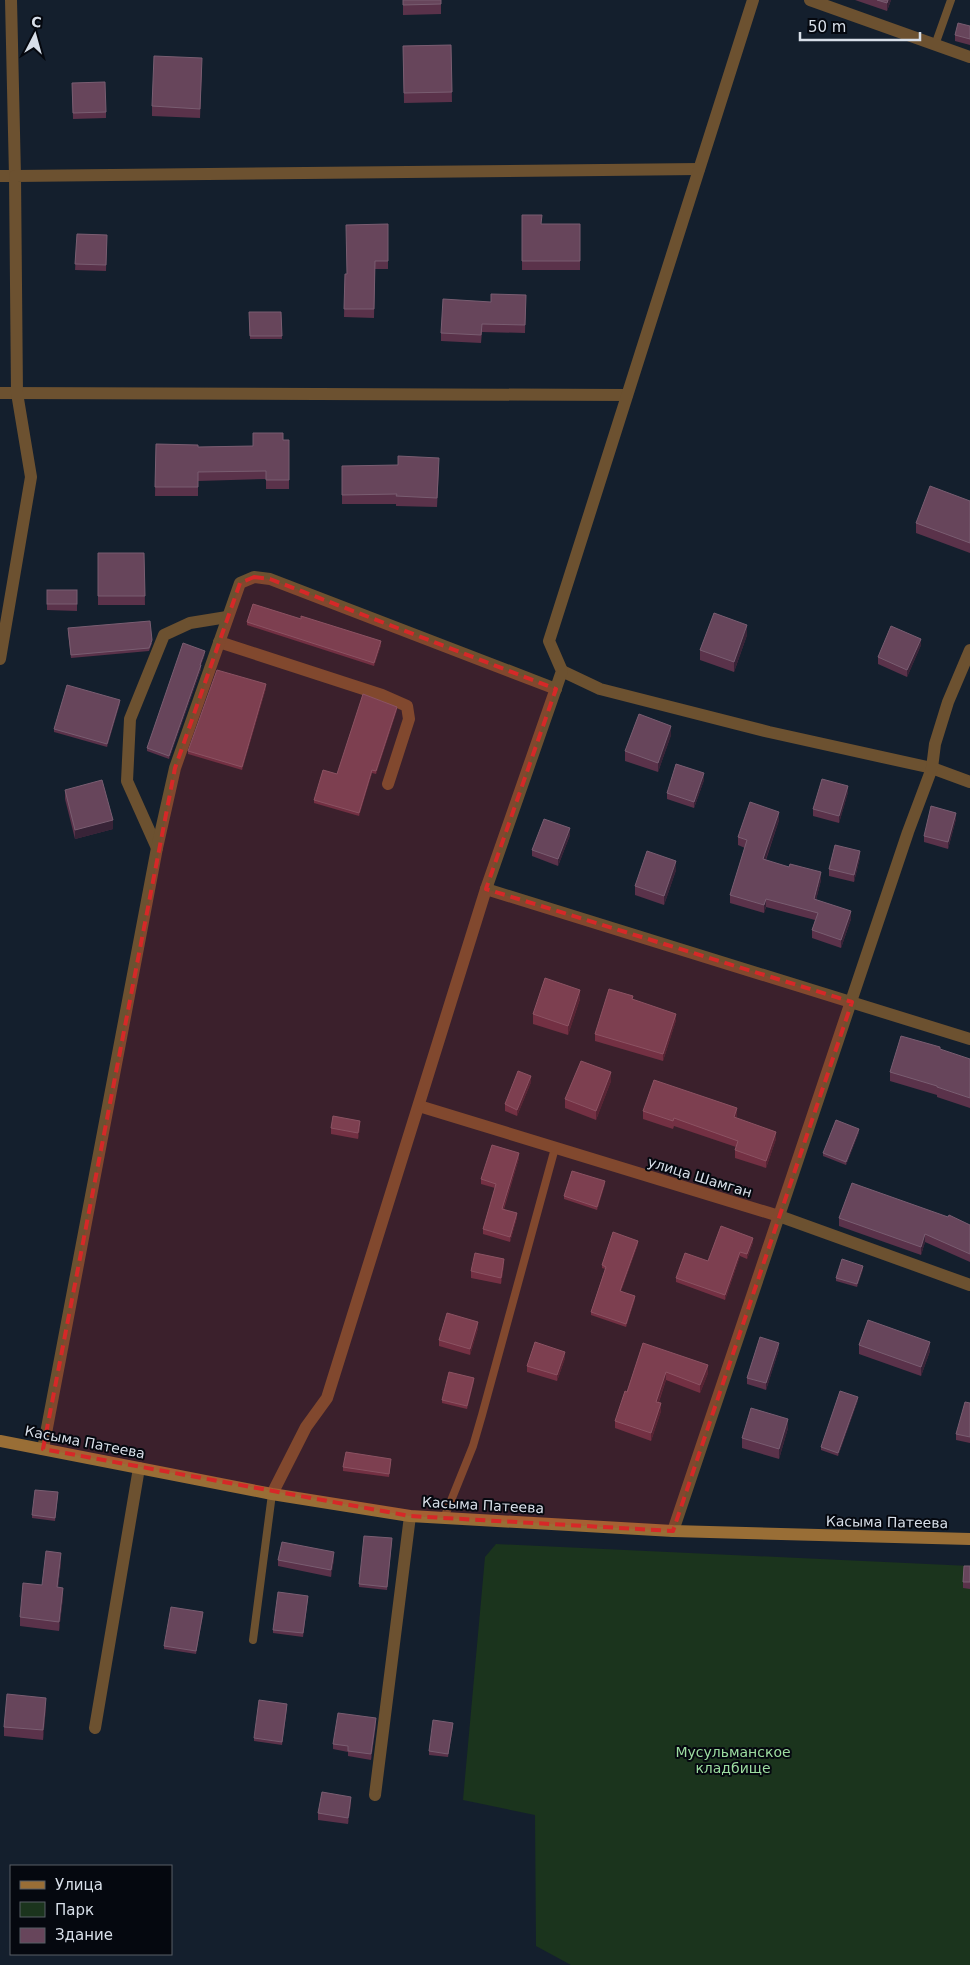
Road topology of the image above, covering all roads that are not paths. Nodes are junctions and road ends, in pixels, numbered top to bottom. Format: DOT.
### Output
graph roads {
  1 [pos="11,0"];
  2 [pos="753,0"];
  3 [pos="810,0"];
  4 [pos="951,0"];
  5 [pos="935,45"];
  6 [pos="970,56"];
  7 [pos="700,168"];
  8 [pos="0,176"];
  9 [pos="14,176"];
  10 [pos="17,393"];
  11 [pos="0,394"];
  12 [pos="627,395"];
  13 [pos="227,618"];
  14 [pos="2,634"];
  15 [pos="219,642"];
  16 [pos="970,650"];
  17 [pos="0,659"];
  18 [pos="562,671"];
  19 [pos="556,689"];
  20 [pos="932,768"];
  21 [pos="970,782"];
  22 [pos="388,784"];
  23 [pos="158,848"];
  24 [pos="486,889"];
  25 [pos="852,1002"];
  26 [pos="970,1039"];
  27 [pos="419,1106"];
  28 [pos="555,1148"];
  29 [pos="779,1216"];
  30 [pos="970,1285"];
  31 [pos="0,1441"];
  32 [pos="44,1449"];
  33 [pos="139,1468"];
  34 [pos="272,1494"];
  35 [pos="410,1516"];
  36 [pos="444,1518"];
  37 [pos="673,1531"];
  38 [pos="970,1539"];
  39 [pos="253,1640"];
  40 [pos="95,1728"];
  41 [pos="375,1795"];
  1 -- 9 [label="street"];
  2 -- 7 [label="street"];
  3 -- 5 [label="street"];
  4 -- 5 [label="lane"];
  5 -- 6 [label="street"];
  7 -- 9 [label="street"];
  7 -- 12 [label="street"];
  8 -- 9 [label="street"];
  9 -- 10 [label="street"];
  10 -- 11 [label="street"];
  10 -- 12 [label="street"];
  10 -- 14 [label="street"];
  12 -- 18 [label="street"];
  13 -- 15 [label="street"];
  13 -- 19 [label="street"];
  13 -- 23 [label="street"];
  14 -- 17 [label="street"];
  15 -- 22 [label="street"];
  15 -- 23 [label="street"];
  16 -- 20 [label="street"];
  18 -- 19 [label="street"];
  18 -- 20 [label="street"];
  19 -- 24 [label="street"];
  20 -- 21 [label="street"];
  20 -- 25 [label="street"];
  23 -- 32 [label="street"];
  24 -- 25 [label="street"];
  24 -- 27 [label="street"];
  25 -- 26 [label="street"];
  25 -- 29 [label="street"];
  27 -- 28 [label="street, улица Шамган"];
  27 -- 34 [label="street"];
  28 -- 29 [label="street, улица Шамган"];
  28 -- 36 [label="lane"];
  29 -- 30 [label="street, улица Шамган"];
  29 -- 37 [label="street"];
  31 -- 32 [label="main road, Касыма Патеева"];
  32 -- 33 [label="main road, Касыма Патеева"];
  33 -- 34 [label="main road, Касыма Патеева"];
  33 -- 40 [label="street"];
  34 -- 35 [label="main road, Касыма Патеева"];
  34 -- 39 [label="lane"];
  35 -- 36 [label="main road, Касыма Патеева"];
  35 -- 41 [label="street"];
  36 -- 37 [label="main road, Касыма Патеева"];
  37 -- 38 [label="main road, Касыма Патеева"];
}
